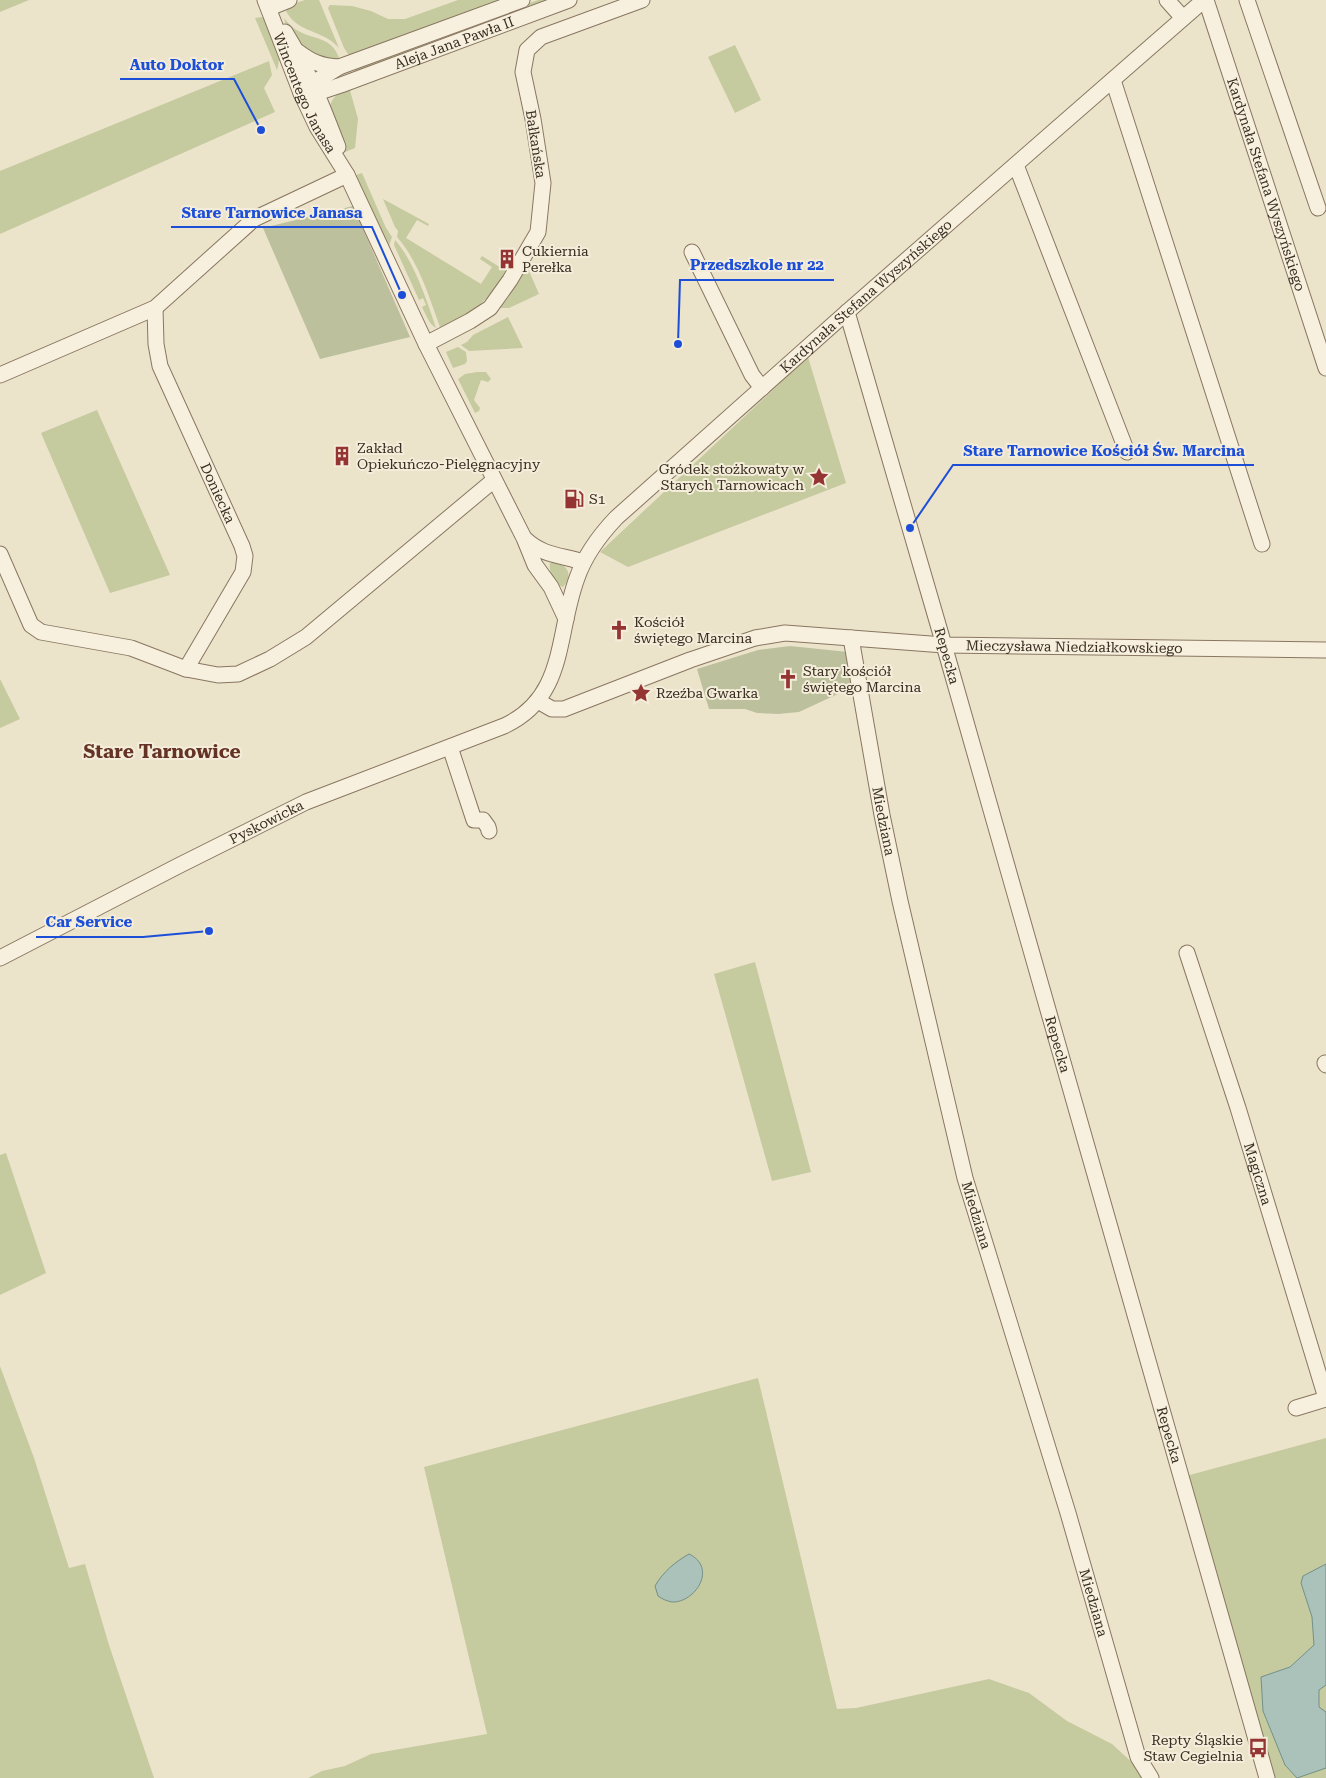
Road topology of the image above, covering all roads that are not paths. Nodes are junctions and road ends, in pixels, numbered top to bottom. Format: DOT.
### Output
graph roads {
  1 [pos="289,0"];
  2 [pos="522,0"];
  3 [pos="569,0"];
  4 [pos="642,0"];
  5 [pos="1167,0"];
  6 [pos="1205,0"];
  7 [pos="1247,0"];
  8 [pos="267,4"];
  9 [pos="1183,18"];
  10 [pos="296,50"];
  11 [pos="339,68"];
  12 [pos="1113,80"];
  13 [pos="341,85"];
  14 [pos="315,88"];
  15 [pos="301,93"];
  16 [pos="325,114"];
  17 [pos="1016,165"];
  18 [pos="347,175"];
  19 [pos="1318,208"];
  20 [pos="692,252"];
  21 [pos="155,308"];
  22 [pos="847,312"];
  23 [pos="426,344"];
  24 [pos="1326,368"];
  25 [pos="0,375"];
  26 [pos="762,388"];
  27 [pos="1127,452"];
  28 [pos="494,480"];
  29 [pos="524,538"];
  30 [pos="1262,544"];
  31 [pos="0,554"];
  32 [pos="583,562"];
  33 [pos="551,587"];
  34 [pos="572,591"];
  35 [pos="566,619"];
  36 [pos="851,638"];
  37 [pos="944,645"];
  38 [pos="1326,650"];
  39 [pos="186,670"];
  40 [pos="538,701"];
  41 [pos="450,747"];
  42 [pos="489,831"];
  43 [pos="1187,952"];
  44 [pos="0,958"];
  45 [pos="1326,1398"];
  46 [pos="1296,1408"];
  47 [pos="1151,1778"];
  48 [pos="1266,1778"];
  1 -- 8 [label="street"];
  2 -- 11 [label="street, Aleja Jana Pawła II"];
  3 -- 13 [label="street, Aleja Jana Pawła II"];
  4 -- 23 [label="street, Bałkańska"];
  5 -- 9 [label="street"];
  6 -- 9 [label="street, Kardynała Stefana Wyszyńskiego"];
  6 -- 24 [label="street, Kardynała Stefana Wyszyńskiego"];
  7 -- 19 [label="street"];
  8 -- 10 [label="street, Wincentego Janasa"];
  8 -- 15 [label="street, Wincentego Janasa"];
  9 -- 12 [label="street, Kardynała Stefana Wyszyńskiego"];
  10 -- 11 [label="street"];
  10 -- 14 [label="street, Wincentego Janasa"];
  11 -- 14 [label="street, Aleja Jana Pawła II"];
  12 -- 17 [label="street, Kardynała Stefana Wyszyńskiego"];
  12 -- 30 [label="street"];
  13 -- 14 [label="street, Aleja Jana Pawła II"];
  13 -- 16 [label="street"];
  14 -- 15 [label="street, Aleja Jana Pawła II"];
  14 -- 16 [label="street, Wincentego Janasa"];
  15 -- 18 [label="street, Wincentego Janasa"];
  16 -- 18 [label="street, Wincentego Janasa"];
  17 -- 22 [label="street, Kardynała Stefana Wyszyńskiego"];
  17 -- 27 [label="street"];
  18 -- 21 [label="street"];
  18 -- 23 [label="street, Wincentego Janasa"];
  20 -- 26 [label="street"];
  21 -- 25 [label="street"];
  21 -- 39 [label="street, Doniecka"];
  22 -- 26 [label="street, Kardynała Stefana Wyszyńskiego"];
  22 -- 37 [label="street, Repecka"];
  23 -- 28 [label="street, Wincentego Janasa"];
  26 -- 32 [label="street, Kardynała Stefana Wyszyńskiego"];
  28 -- 29 [label="street, Wincentego Janasa"];
  28 -- 39 [label="street"];
  29 -- 32 [label="street, Wincentego Janasa"];
  29 -- 33 [label="street, Wincentego Janasa"];
  31 -- 39 [label="street"];
  32 -- 34 [label="street, Kardynała Stefana Wyszyńskiego"];
  33 -- 34 [label="street"];
  33 -- 35 [label="street, Wincentego Janasa"];
  34 -- 35 [label="street, Kardynała Stefana Wyszyńskiego"];
  35 -- 40 [label="street, Kardynała Stefana Wyszyńskiego"];
  36 -- 37 [label="street, Mieczysława Niedziałkowskiego"];
  36 -- 40 [label="street, Mieczysława Niedziałkowskiego"];
  36 -- 47 [label="street, Miedziana"];
  37 -- 38 [label="street, Mieczysława Niedziałkowskiego"];
  37 -- 48 [label="street, Repecka"];
  40 -- 41 [label="street, Pyskowicka"];
  41 -- 42 [label="street"];
  41 -- 44 [label="street, Pyskowicka"];
  43 -- 45 [label="street, Magiczna"];
  45 -- 46 [label="street, Magiczna"];
}
